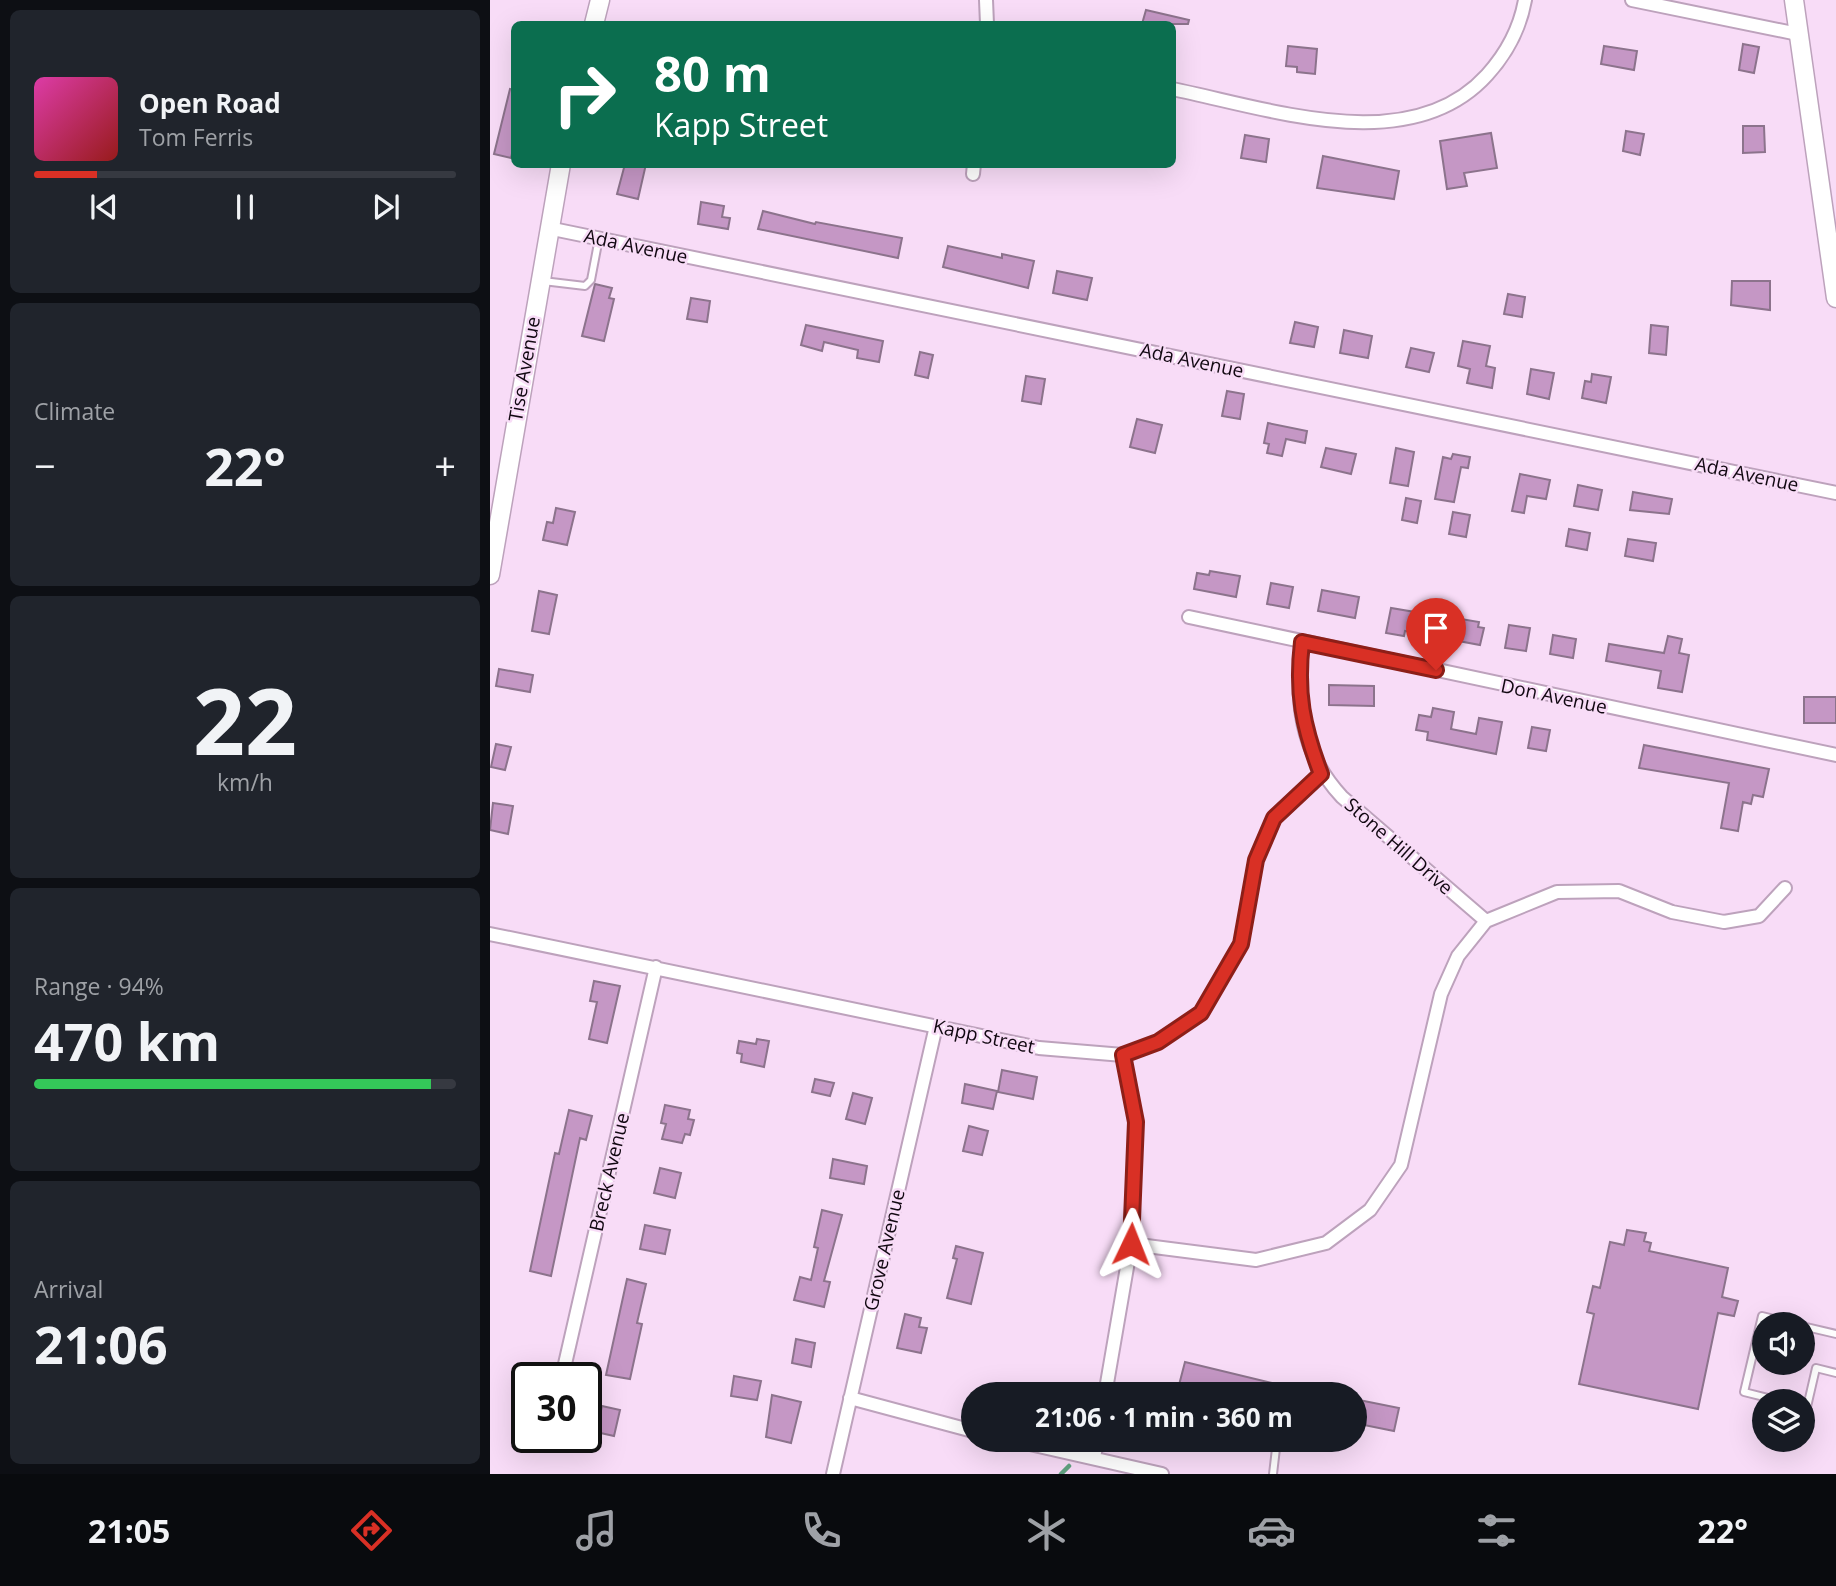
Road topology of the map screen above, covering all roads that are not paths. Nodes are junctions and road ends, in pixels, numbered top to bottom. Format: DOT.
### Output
graph roads {
  1 [pos="600,0"];
  2 [pos="986,0"];
  3 [pos="1525,0"];
  4 [pos="1632,0"];
  5 [pos="1794,0"];
  6 [pos="595,21"];
  7 [pos="987,21"];
  8 [pos="1798,34"];
  9 [pos="1176,90"];
  10 [pos="560,168"];
  11 [pos="1831,196"];
  12 [pos="548,228"];
  13 [pos="599,238"];
  14 [pos="539,280"];
  15 [pos="1836,298"];
  16 [pos="1836,493"];
  17 [pos="490,575"];
  18 [pos="1189,617"];
  19 [pos="1302,642"];
  20 [pos="1836,755"];
  21 [pos="1321,774"];
  22 [pos="1785,888"];
  23 [pos="1486,921"];
  24 [pos="490,934"];
  25 [pos="656,967"];
  26 [pos="936,1027"];
  27 [pos="1123,1055"];
  28 [pos="1131,1244"];
  29 [pos="1815,1329"];
  30 [pos="1836,1334"];
  31 [pos="1752,1358"];
  32 [pos="565,1362"];
  33 [pos="1836,1373"];
  34 [pos="1107,1382"];
  35 [pos="1811,1389"];
  36 [pos="1752,1394"];
  37 [pos="850,1398"];
  38 [pos="961,1428"];
  39 [pos="1067,1452"];
  40 [pos="1095,1452"];
  41 [pos="1276,1452"];
  42 [pos="1094,1458"];
  43 [pos="833,1474"];
  44 [pos="1162,1474"];
  45 [pos="1273,1474"];
  1 -- 6 [label="street"];
  2 -- 7 [label="street"];
  3 -- 9 [label="street"];
  4 -- 8 [label="street"];
  5 -- 8 [label="street"];
  8 -- 11 [label="street"];
  10 -- 12 [label="street, Tise Avenue"];
  11 -- 15 [label="street"];
  12 -- 13 [label="street, Ada Avenue"];
  12 -- 14 [label="street, Tise Avenue"];
  13 -- 14 [label="lane"];
  13 -- 16 [label="street, Ada Avenue"];
  14 -- 17 [label="street, Tise Avenue"];
  18 -- 19 [label="street, Don Avenue"];
  19 -- 20 [label="street, Don Avenue"];
  19 -- 21 [label="street, Stone Hill Drive"];
  21 -- 23 [label="street, Stone Hill Drive"];
  21 -- 27 [label="street, Kapp Street"];
  22 -- 23 [label="street"];
  23 -- 28 [label="street"];
  24 -- 25 [label="street, Kapp Street"];
  25 -- 26 [label="street, Kapp Street"];
  25 -- 32 [label="street, Breck Avenue"];
  26 -- 27 [label="street, Kapp Street"];
  26 -- 37 [label="street, Grove Avenue"];
  27 -- 28 [label="street"];
  28 -- 34 [label="street"];
  29 -- 30 [label="lane"];
  31 -- 36 [label="lane"];
  33 -- 35 [label="lane"];
  37 -- 38 [label="street"];
  37 -- 43 [label="street, Grove Avenue"];
  39 -- 42 [label="street"];
  40 -- 42 [label="street"];
  41 -- 45 [label="lane"];
  42 -- 44 [label="street"];
}
